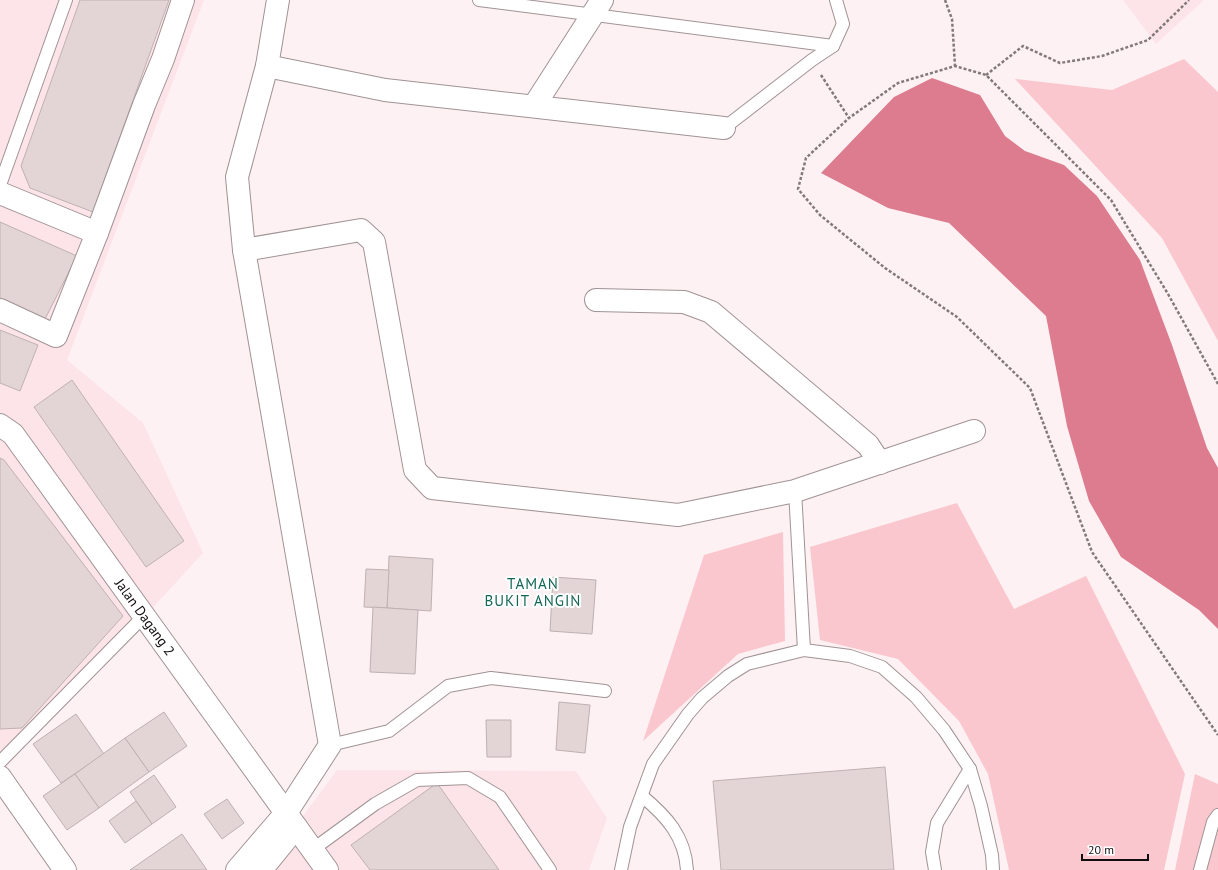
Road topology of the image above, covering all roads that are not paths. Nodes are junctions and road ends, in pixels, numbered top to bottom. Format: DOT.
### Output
graph roads {
  1 [pos="66,0"];
  2 [pos="183,0"];
  3 [pos="278,0"];
  4 [pos="479,0"];
  5 [pos="836,0"];
  6 [pos="597,7"];
  7 [pos="833,46"];
  8 [pos="267,66"];
  9 [pos="534,106"];
  10 [pos="724,128"];
  11 [pos="0,185"];
  12 [pos="0,192"];
  13 [pos="97,233"];
  14 [pos="244,250"];
  15 [pos="596,300"];
  16 [pos="0,310"];
  17 [pos="0,425"];
  18 [pos="974,431"];
  19 [pos="880,462"];
  20 [pos="795,491"];
  21 [pos="144,616"];
  22 [pos="804,650"];
  23 [pos="605,691"];
  24 [pos="330,745"];
  25 [pos="0,762"];
  26 [pos="970,768"];
  27 [pos="0,776"];
  28 [pos="642,796"];
  29 [pos="1218,815"];
  30 [pos="291,820"];
  31 [pos="312,850"];
  32 [pos="65,870"];
  33 [pos="237,870"];
  34 [pos="261,870"];
  35 [pos="327,870"];
  36 [pos="550,870"];
  37 [pos="621,870"];
  38 [pos="687,870"];
  39 [pos="935,870"];
  40 [pos="993,870"];
  41 [pos="1200,870"];
  1 -- 11 [label="lane"];
  2 -- 13 [label="street"];
  3 -- 8 [label="street"];
  4 -- 6 [label="lane"];
  5 -- 7 [label="lane"];
  6 -- 7 [label="lane"];
  6 -- 9 [label="street"];
  7 -- 10 [label="lane"];
  8 -- 9 [label="street"];
  8 -- 14 [label="street"];
  9 -- 10 [label="street"];
  12 -- 13 [label="street"];
  13 -- 16 [label="street"];
  14 -- 20 [label="street"];
  14 -- 24 [label="street"];
  15 -- 19 [label="street"];
  17 -- 21 [label="street, Jalan Dagang 2"];
  18 -- 19 [label="street"];
  19 -- 20 [label="street"];
  20 -- 22 [label="lane"];
  21 -- 25 [label="lane"];
  21 -- 30 [label="street, Jalan Dagang 2"];
  22 -- 26 [label="lane"];
  22 -- 28 [label="lane"];
  23 -- 24 [label="lane"];
  24 -- 30 [label="street"];
  26 -- 39 [label="lane"];
  26 -- 40 [label="lane"];
  27 -- 32 [label="street"];
  28 -- 37 [label="lane"];
  28 -- 38 [label="lane"];
  29 -- 41 [label="lane"];
  30 -- 31 [label="street, Jalan Dagang 2"];
  30 -- 33 [label="street"];
  30 -- 34 [label="street"];
  31 -- 35 [label="street, Jalan Dagang 2"];
  31 -- 36 [label="lane"];
}
